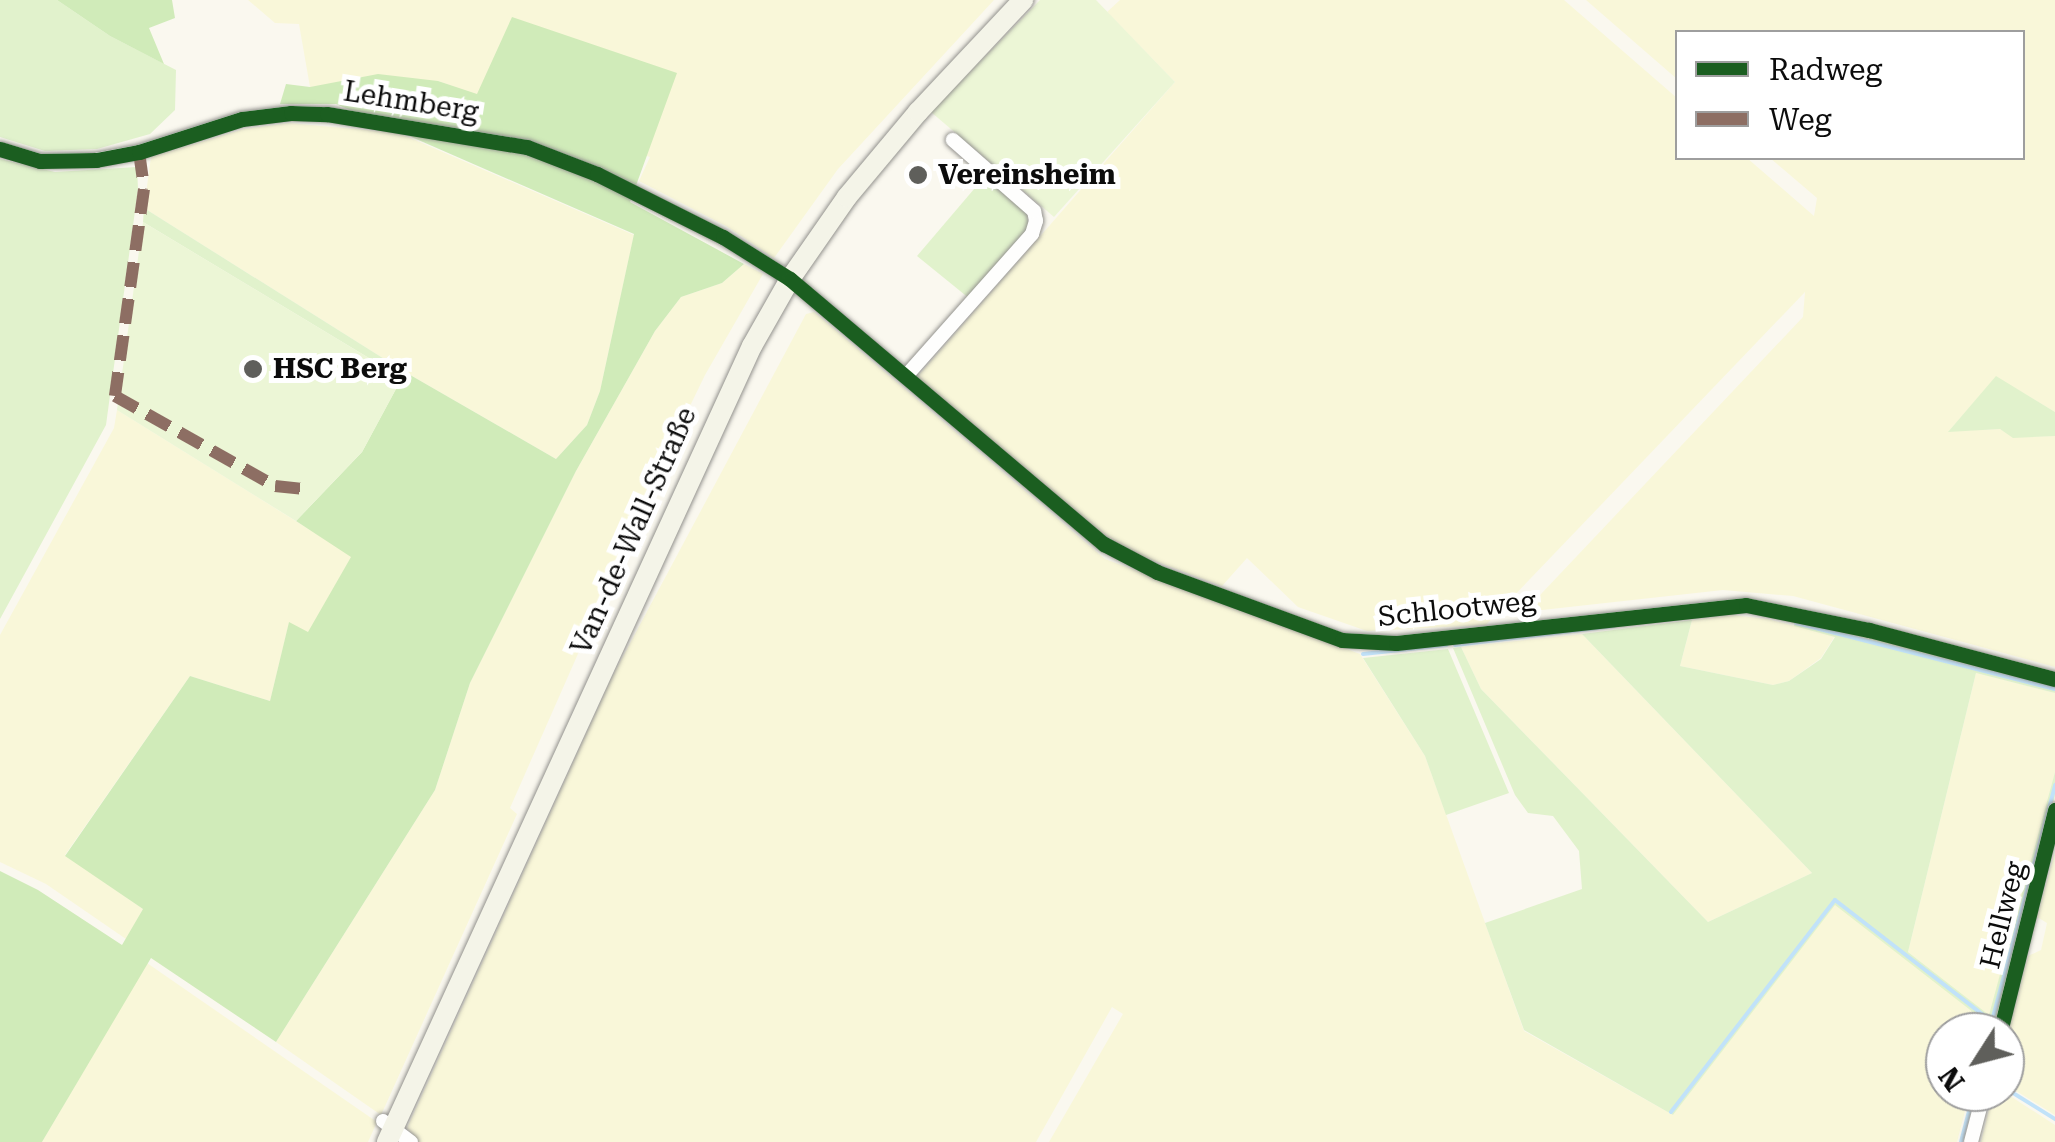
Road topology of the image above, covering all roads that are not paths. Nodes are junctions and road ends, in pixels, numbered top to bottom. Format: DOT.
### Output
graph roads {
  1 [pos="1023,0"];
  2 [pos="953,140"];
  3 [pos="0,150"];
  4 [pos="790,279"];
  5 [pos="906,376"];
  6 [pos="2055,679"];
  7 [pos="2055,810"];
  8 [pos="2005,1012"];
  9 [pos="1979,1112"];
  10 [pos="388,1131"];
  11 [pos="411,1142"];
  12 [pos="1971,1142"];
  1 -- 4 [label="main road, Van-de-Wall-Straße"];
  2 -- 5 [label="street"];
  3 -- 4 [label="street, Lehmberg"];
  4 -- 5 [label="street, Schlootweg"];
  4 -- 10 [label="main road, Van-de-Wall-Straße"];
  5 -- 6 [label="street, Schlootweg"];
  7 -- 8 [label="street, Hellweg"];
  9 -- 12 [label="street"];
  10 -- 11 [label="street"];
}
